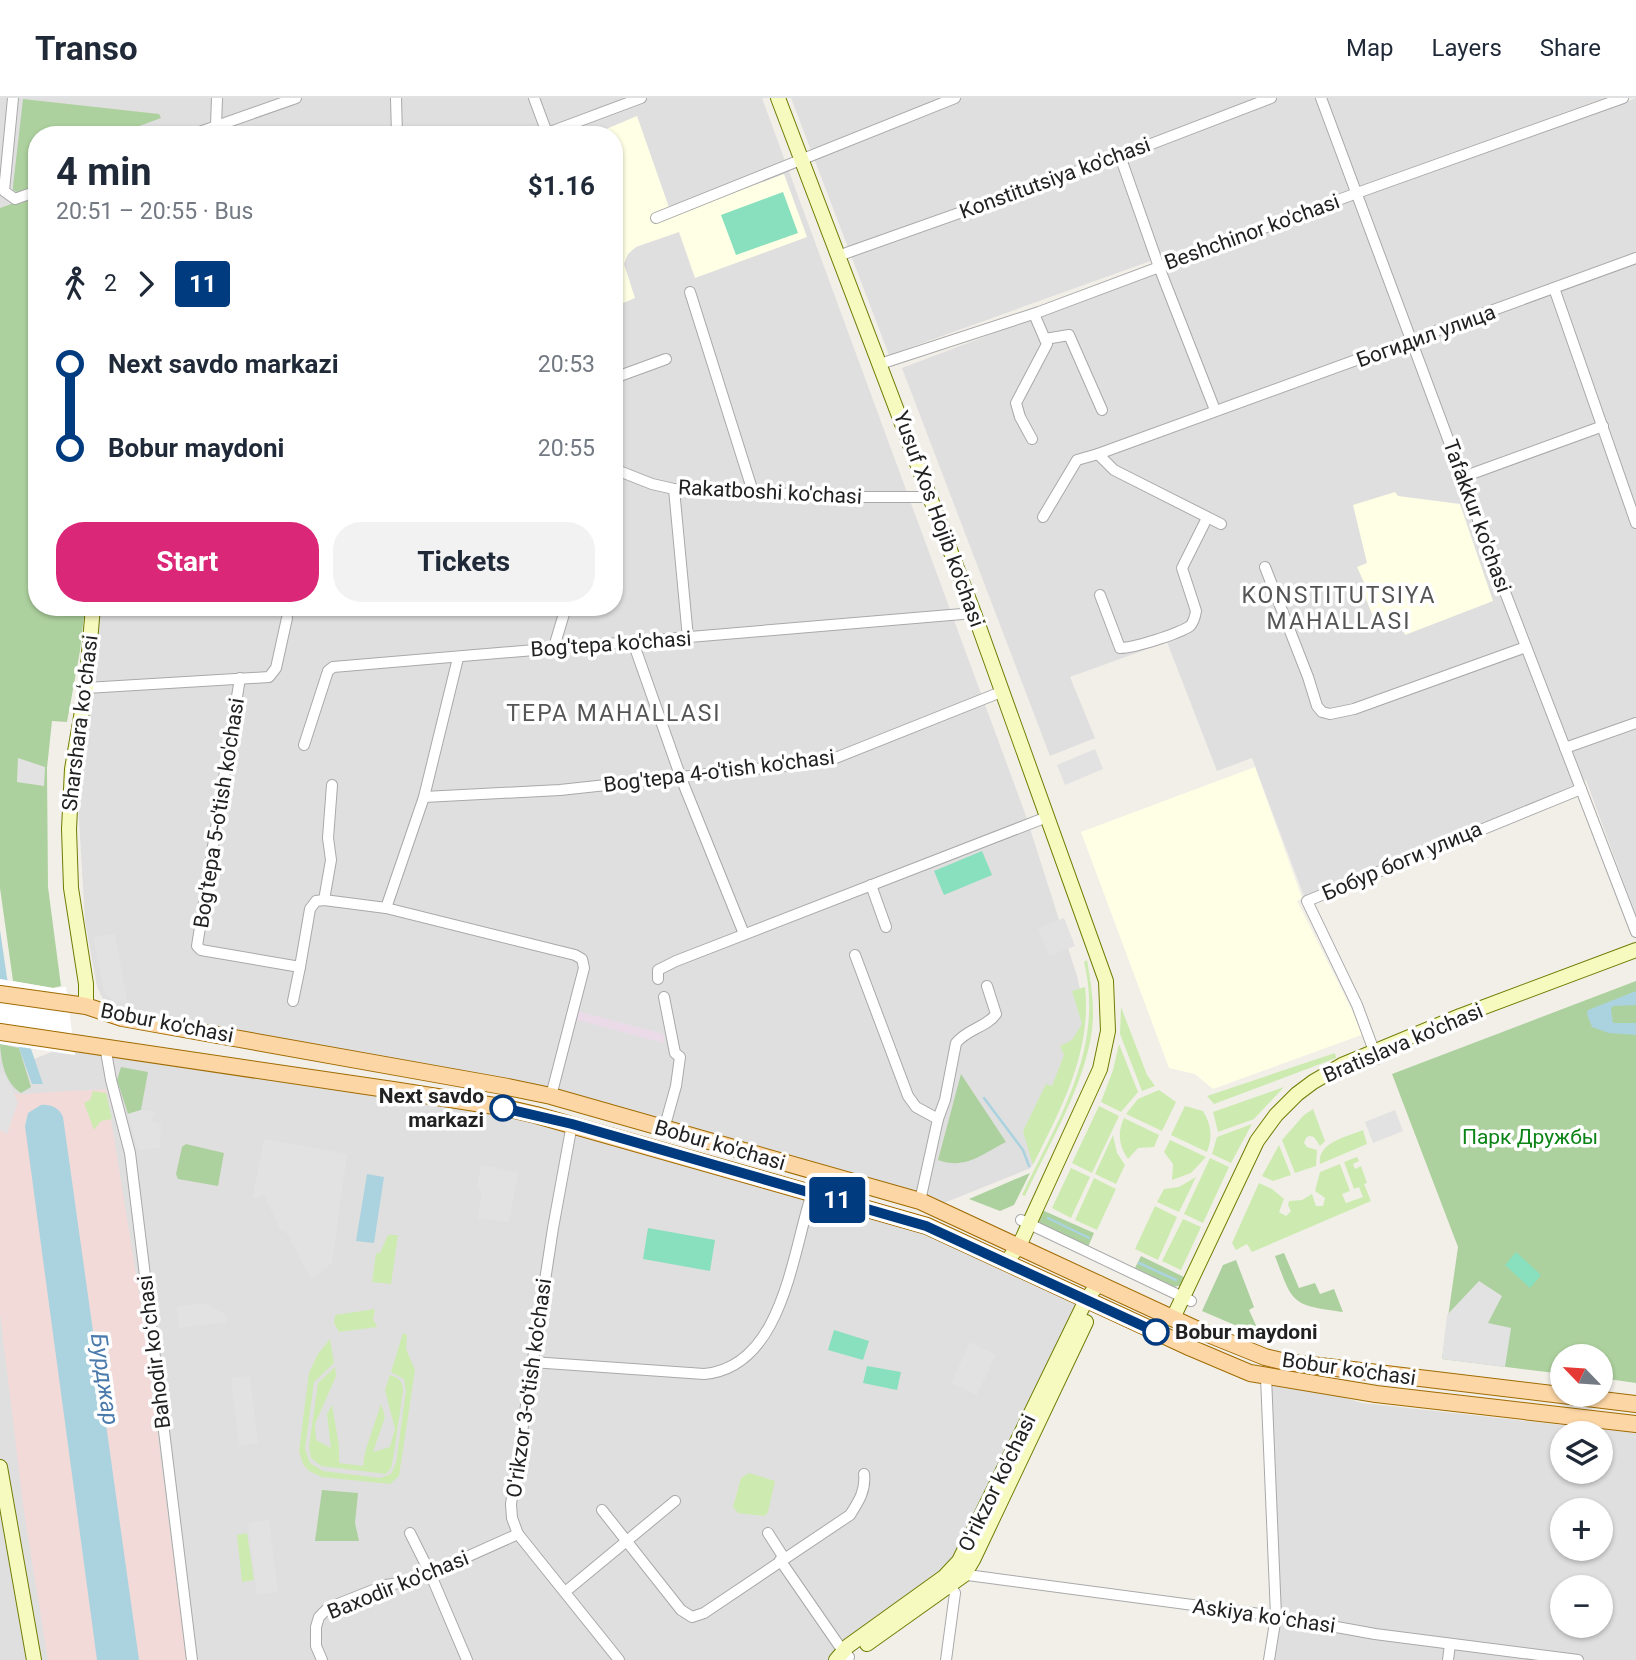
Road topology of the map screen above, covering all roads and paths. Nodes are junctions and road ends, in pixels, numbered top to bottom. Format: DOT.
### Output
graph roads {
  1 [pos="13,98"];
  2 [pos="217,98"];
  3 [pos="296,98"];
  4 [pos="396,98"];
  5 [pos="534,98"];
  6 [pos="641,98"];
  7 [pos="778,98"];
  8 [pos="955,98"];
  9 [pos="1271,98"];
  10 [pos="1321,98"];
  11 [pos="1623,98"];
  12 [pos="216,126"];
  13 [pos="397,126"];
  14 [pos="542,126"];
  15 [pos="566,126"];
  16 [pos="1119,156"];
  17 [pos="801,159"];
  18 [pos="1357,193"];
  19 [pos="28,194"];
  20 [pos="656,218"];
  21 [pos="838,256"];
  22 [pos="1636,258"];
  23 [pos="1159,267"];
  24 [pos="1553,288"];
  25 [pos="690,292"];
  26 [pos="1034,314"];
  27 [pos="1045,339"];
  28 [pos="1413,341"];
  29 [pos="666,359"];
  30 [pos="880,364"];
  31 [pos="623,375"];
  32 [pos="1102,410"];
  33 [pos="1215,411"];
  34 [pos="1603,426"];
  35 [pos="1032,439"];
  36 [pos="1098,454"];
  37 [pos="623,473"];
  38 [pos="1463,477"];
  39 [pos="674,489"];
  40 [pos="753,492"];
  41 [pos="930,497"];
  42 [pos="1632,502"];
  43 [pos="1043,517"];
  44 [pos="1207,518"];
  45 [pos="1636,523"];
  46 [pos="1221,524"];
  47 [pos="1265,567"];
  48 [pos="1100,595"];
  49 [pos="974,613"];
  50 [pos="92,616"];
  51 [pos="563,616"];
  52 [pos="286,618"];
  53 [pos="688,639"];
  54 [pos="633,642"];
  55 [pos="554,647"];
  56 [pos="1526,647"];
  57 [pos="457,658"];
  58 [pos="240,678"];
  59 [pos="86,688"];
  60 [pos="1001,692"];
  61 [pos="1636,723"];
  62 [pos="304,745"];
  63 [pos="1565,748"];
  64 [pos="681,778"];
  65 [pos="332,785"];
  66 [pos="1581,789"];
  67 [pos="424,797"];
  68 [pos="1046,817"];
  69 [pos="871,885"];
  70 [pos="324,900"];
  71 [pos="386,908"];
  72 [pos="886,927"];
  73 [pos="1636,932"];
  74 [pos="744,934"];
  75 [pos="1636,950"];
  76 [pos="855,956"];
  77 [pos="1636,960"];
  78 [pos="300,967"];
  79 [pos="658,979"];
  80 [pos="987,986"];
  81 [pos="0,994"];
  82 [pos="664,997"];
  83 [pos="293,1001"];
  84 [pos="86,1006"];
  85 [pos="0,1032"];
  86 [pos="105,1046"];
  87 [pos="335,1054"];
  88 [pos="1376,1055"];
  89 [pos="330,1080"];
  90 [pos="551,1096"];
  91 [pos="938,1119"];
  92 [pos="572,1124"];
  93 [pos="664,1129"];
  94 [pos="743,1152"];
  95 [pos="737,1172"];
  96 [pos="812,1194"];
  97 [pos="920,1201"];
  98 [pos="1025,1222"];
  99 [pos="1015,1244"];
  100 [pos="1006,1262"];
  101 [pos="1098,1283"];
  102 [pos="1187,1299"];
  103 [pos="1090,1302"];
  104 [pos="1177,1320"];
  105 [pos="532,1362"];
  106 [pos="1378,1373"];
  107 [pos="1266,1377"];
  108 [pos="1525,1391"];
  109 [pos="1376,1394"];
  110 [pos="1636,1404"];
  111 [pos="1522,1412"];
  112 [pos="1636,1424"];
  113 [pos="0,1467"];
  114 [pos="864,1474"];
  115 [pos="675,1501"];
  116 [pos="603,1510"];
  117 [pos="0,1523"];
  118 [pos="410,1533"];
  119 [pos="768,1533"];
  120 [pos="518,1534"];
  121 [pos="627,1542"];
  122 [pos="782,1559"];
  123 [pos="430,1573"];
  124 [pos="952,1577"];
  125 [pos="565,1592"];
  126 [pos="1276,1616"];
  127 [pos="1450,1644"];
  128 [pos="844,1657"];
  129 [pos="25,1660"];
  130 [pos="34,1660"];
  131 [pos="192,1660"];
  132 [pos="322,1660"];
  133 [pos="467,1660"];
  134 [pos="619,1660"];
  135 [pos="946,1660"];
  136 [pos="1269,1660"];
  137 [pos="1448,1660"];
  138 [pos="1578,1660"];
  1 -- 19 [label="street"];
  2 -- 12 [label="street"];
  3 -- 12 [label="street"];
  4 -- 13 [label="street"];
  5 -- 14 [label="street"];
  6 -- 15 [label="street"];
  7 -- 17 [label="main road, Yusuf Xos Hojib ko'chasi"];
  8 -- 17 [label="street"];
  9 -- 16 [label="street, Konstitutsiya ko'chasi"];
  10 -- 18 [label="street, Tafakkur ko'chasi"];
  11 -- 18 [label="street, Beshchinor ko'chasi"];
  16 -- 21 [label="street, Konstitutsiya ko'chasi"];
  16 -- 23 [label="street"];
  17 -- 20 [label="street"];
  17 -- 21 [label="main road, Yusuf Xos Hojib ko'chasi"];
  18 -- 23 [label="street, Beshchinor ko'chasi"];
  18 -- 28 [label="street, Tafakkur ko'chasi"];
  21 -- 30 [label="main road, Yusuf Xos Hojib ko'chasi"];
  22 -- 24 [label="street, Богидил улица"];
  23 -- 26 [label="street, Beshchinor ko'chasi"];
  23 -- 33 [label="street"];
  24 -- 28 [label="street, Богидил улица"];
  24 -- 34 [label="street"];
  25 -- 40 [label="street"];
  26 -- 27 [label="street"];
  26 -- 30 [label="street, Beshchinor ko'chasi"];
  27 -- 32 [label="street"];
  27 -- 35 [label="street"];
  28 -- 33 [label="street, Богидил улица"];
  28 -- 38 [label="street, Tafakkur ko'chasi"];
  29 -- 31 [label="street"];
  30 -- 41 [label="main road, Yusuf Xos Hojib ko'chasi"];
  33 -- 36 [label="street, Богидил улица"];
  34 -- 38 [label="street"];
  34 -- 42 [label="street"];
  36 -- 43 [label="street, Богидил улица"];
  36 -- 44 [label="street"];
  37 -- 39 [label="street, Rakatboshi ko'chasi"];
  38 -- 56 [label="street, Tafakkur ko'chasi"];
  39 -- 40 [label="street, Rakatboshi ko'chasi"];
  39 -- 53 [label="street"];
  40 -- 41 [label="street, Rakatboshi ko'chasi"];
  41 -- 49 [label="main road, Yusuf Xos Hojib ko'chasi"];
  42 -- 45 [label="street"];
  44 -- 46 [label="street"];
  44 -- 48 [label="street"];
  47 -- 56 [label="street"];
  49 -- 53 [label="street, Bog'tepa ko'chasi"];
  49 -- 60 [label="main road, Yusuf Xos Hojib ko'chasi"];
  50 -- 59 [label="main road, Sharshara koʻchasi"];
  51 -- 55 [label="street"];
  52 -- 58 [label="street"];
  53 -- 54 [label="street, Bog'tepa ko'chasi"];
  54 -- 55 [label="street, Bog'tepa ko'chasi"];
  54 -- 64 [label="street"];
  55 -- 57 [label="street, Bog'tepa ko'chasi"];
  56 -- 63 [label="street, Tafakkur ko'chasi"];
  57 -- 62 [label="street, Bog'tepa ko'chasi"];
  57 -- 67 [label="street"];
  58 -- 59 [label="street"];
  58 -- 78 [label="street, Bog'tepa 5-o'tish ko'chasi"];
  59 -- 84 [label="main road, Sharshara koʻchasi"];
  60 -- 64 [label="street, Bog'tepa 4-o'tish ko'chasi"];
  60 -- 68 [label="main road, Yusuf Xos Hojib ko'chasi"];
  61 -- 63 [label="street"];
  63 -- 66 [label="street, Tafakkur ko'chasi"];
  64 -- 67 [label="street, Bog'tepa 4-o'tish ko'chasi"];
  64 -- 74 [label="street"];
  65 -- 70 [label="street"];
  66 -- 73 [label="street, Tafakkur ko'chasi"];
  66 -- 88 [label="street, Бобур боги улица"];
  67 -- 71 [label="street"];
  68 -- 69 [label="street"];
  68 -- 98 [label="main road, Yusuf Xos Hojib ko'chasi"];
  69 -- 72 [label="street"];
  69 -- 74 [label="street"];
  70 -- 71 [label="street"];
  70 -- 78 [label="street"];
  71 -- 90 [label="street"];
  74 -- 79 [label="street"];
  75 -- 88 [label="main road, Bratislava ko'chasi"];
  76 -- 91 [label="street"];
  77 -- 88 [label="main road, Bratislava ko'chasi"];
  78 -- 83 [label="street"];
  80 -- 91 [label="street"];
  81 -- 84 [label="main road, Bobur ko'chasi"];
  82 -- 93 [label="street"];
  84 -- 87 [label="main road, Bobur ko'chasi"];
  85 -- 86 [label="main road, Bobur ko'chasi"];
  86 -- 92 [label="main road, Bobur ko'chasi"];
  86 -- 131 [label="street, Bahodir koʻchasi"];
  87 -- 89 [label="main road"];
  87 -- 90 [label="main road, Bobur ko'chasi"];
  88 -- 102 [label="main road, Bratislava ko'chasi"];
  90 -- 93 [label="main road, Bobur ko'chasi"];
  91 -- 97 [label="street"];
  92 -- 95 [label="main road, Bobur ko'chasi"];
  92 -- 105 [label="street, O'rikzor 3-o'tish ko'chasi"];
  93 -- 94 [label="main road, Bobur ko'chasi"];
  94 -- 95 [label="main road"];
  94 -- 97 [label="main road, Bobur ko'chasi"];
  95 -- 96 [label="main road, Bobur ko'chasi"];
  96 -- 100 [label="main road, Bobur ko'chasi"];
  96 -- 105 [label="street"];
  97 -- 99 [label="main road, Bobur ko'chasi"];
  98 -- 99 [label="main road, Yusuf Xos Hojib ko'chasi"];
  98 -- 102 [label="street"];
  99 -- 100 [label="main road, Yusuf Xos Hojib ko'chasi"];
  99 -- 101 [label="main road, Bobur ko'chasi"];
  100 -- 103 [label="main road, Bobur ko'chasi"];
  101 -- 103 [label="main road, O'rikzor ko'chasi"];
  101 -- 104 [label="main road, Bobur ko'chasi"];
  102 -- 104 [label="main road, Bratislava ko'chasi"];
  103 -- 107 [label="main road, Bobur ko'chasi"];
  103 -- 124 [label="main road, O'rikzor ko'chasi"];
  104 -- 106 [label="main road, Bobur ko'chasi"];
  105 -- 120 [label="street, O'rikzor 3-o'tish ko'chasi"];
  106 -- 108 [label="main road, Bobur ko'chasi"];
  106 -- 109 [label="main road"];
  107 -- 109 [label="main road, Bobur ko'chasi"];
  107 -- 126 [label="street"];
  108 -- 110 [label="main road, Bobur ko'chasi"];
  108 -- 111 [label="main road"];
  109 -- 111 [label="main road, Bobur ko'chasi"];
  111 -- 112 [label="main road, Bobur ko'chasi"];
  113 -- 130 [label="main road"];
  114 -- 122 [label="street"];
  115 -- 121 [label="street"];
  116 -- 121 [label="street"];
  117 -- 129 [label="main road"];
  118 -- 123 [label="street"];
  119 -- 122 [label="street"];
  120 -- 123 [label="street, Baxodir ko'chasi"];
  120 -- 125 [label="street, O'rikzor 3-o'tish ko'chasi"];
  121 -- 122 [label="street"];
  121 -- 125 [label="street"];
  122 -- 128 [label="street"];
  123 -- 132 [label="street, Baxodir ko'chasi"];
  123 -- 133 [label="street"];
  124 -- 126 [label="street, Askiya koʻchasi"];
  124 -- 128 [label="main road, O'rikzor ko'chasi"];
  124 -- 135 [label="street"];
  125 -- 134 [label="street, O'rikzor 3-o'tish ko'chasi"];
  126 -- 127 [label="street, Askiya koʻchasi"];
  126 -- 136 [label="street"];
  127 -- 137 [label="street"];
  127 -- 138 [label="street, Askiya koʻchasi"];
}
